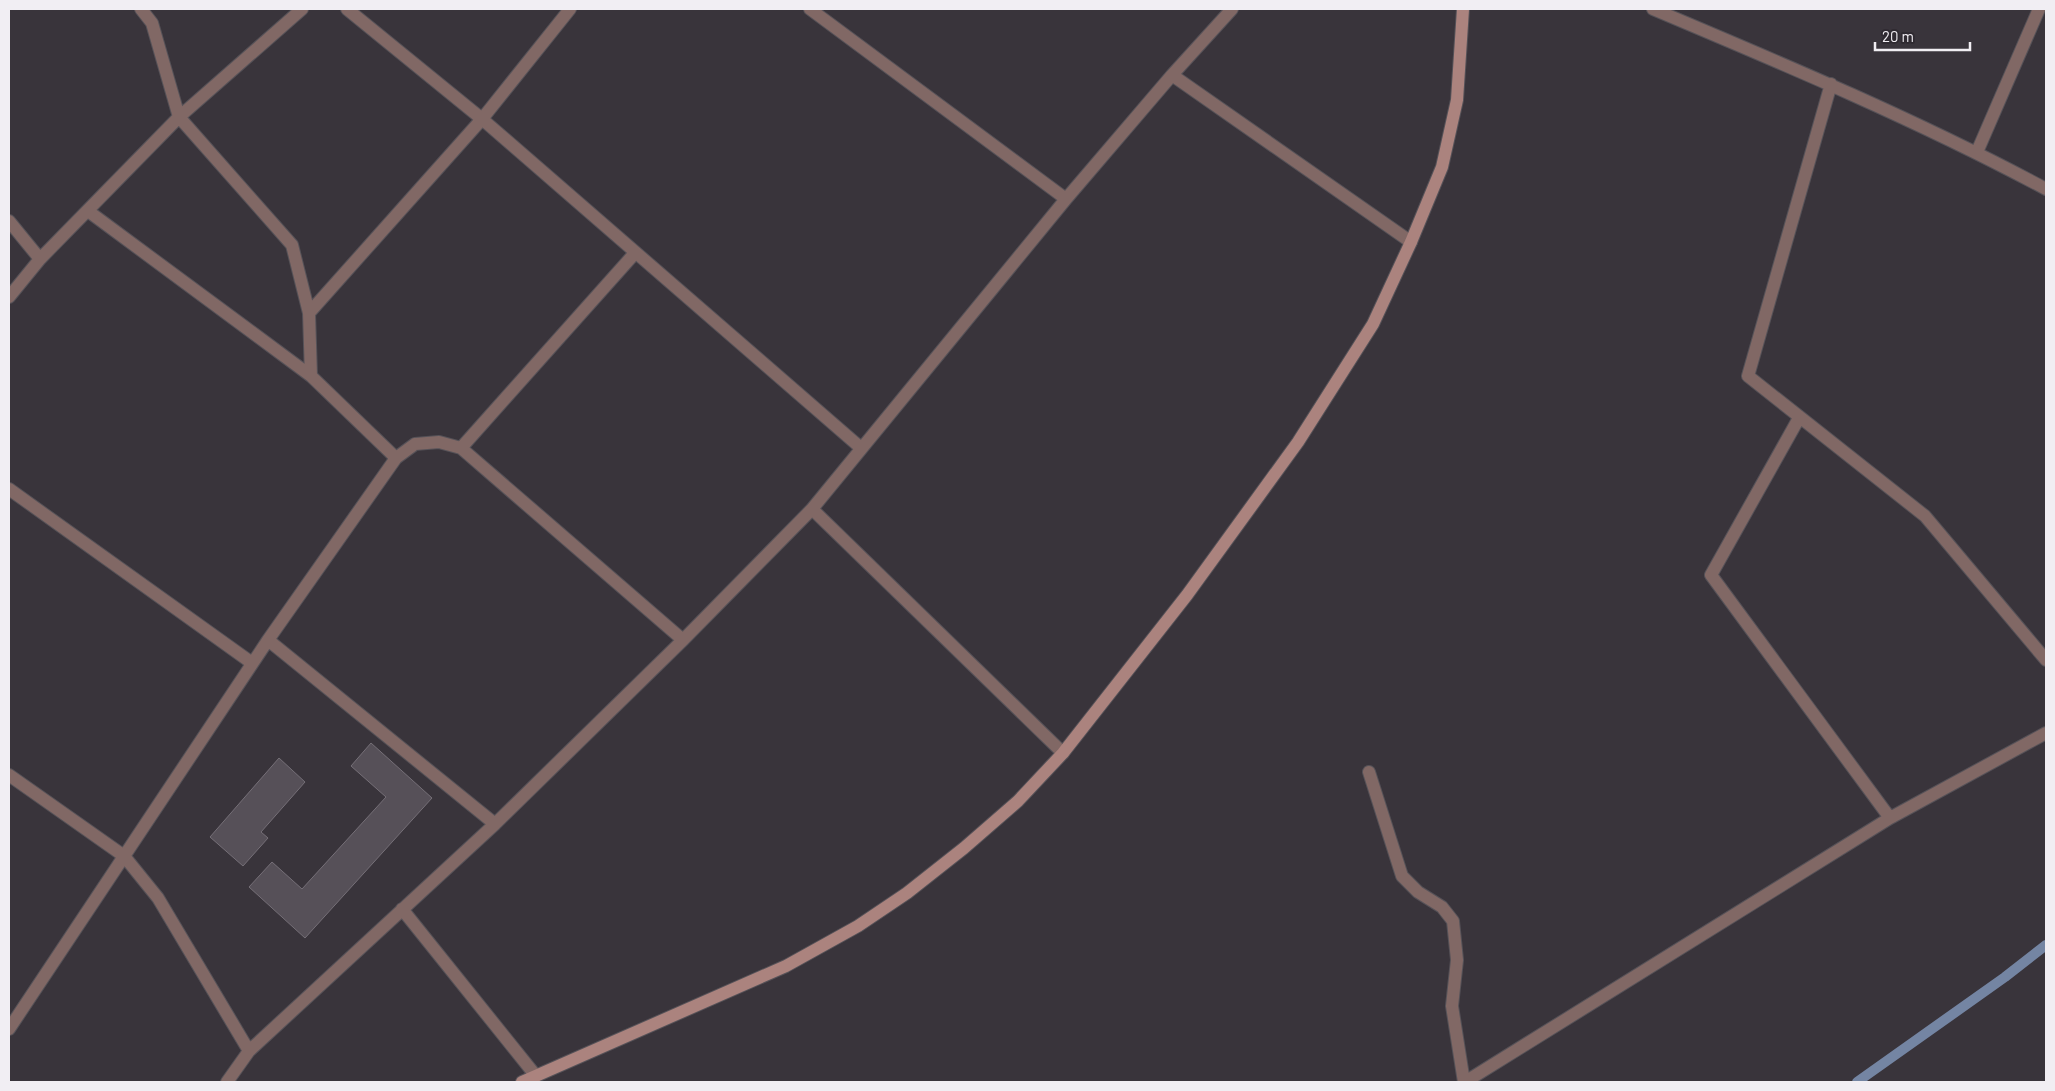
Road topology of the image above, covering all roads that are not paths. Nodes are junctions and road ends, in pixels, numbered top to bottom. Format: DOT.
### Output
graph roads {
  1 [pos="141,9"];
  2 [pos="302,9"];
  3 [pos="347,9"];
  4 [pos="570,9"];
  5 [pos="810,9"];
  6 [pos="1232,9"];
  7 [pos="1462,9"];
  8 [pos="1653,9"];
  9 [pos="2039,9"];
  10 [pos="1172,75"];
  11 [pos="1831,84"];
  12 [pos="179,117"];
  13 [pos="482,119"];
  14 [pos="1976,152"];
  15 [pos="2046,189"];
  16 [pos="1066,199"];
  17 [pos="88,211"];
  18 [pos="9,221"];
  19 [pos="1412,242"];
  20 [pos="635,253"];
  21 [pos="40,259"];
  22 [pos="9,297"];
  23 [pos="309,313"];
  24 [pos="311,376"];
  25 [pos="1799,418"];
  26 [pos="461,448"];
  27 [pos="861,448"];
  28 [pos="396,458"];
  29 [pos="9,489"];
  30 [pos="812,509"];
  31 [pos="268,640"];
  32 [pos="683,640"];
  33 [pos="2046,660"];
  34 [pos="252,663"];
  35 [pos="2046,732"];
  36 [pos="1063,753"];
  37 [pos="1369,772"];
  38 [pos="9,775"];
  39 [pos="1890,818"];
  40 [pos="495,824"];
  41 [pos="124,856"];
  42 [pos="402,909"];
  43 [pos="9,1028"];
  44 [pos="249,1051"];
  45 [pos="536,1076"];
  46 [pos="227,1082"];
  47 [pos="522,1082"];
  48 [pos="1464,1082"];
  1 -- 12 [label="street"];
  2 -- 12 [label="street"];
  3 -- 13 [label="street"];
  4 -- 13 [label="street"];
  5 -- 16 [label="street"];
  6 -- 10 [label="street"];
  7 -- 19 [label="street"];
  8 -- 11 [label="street"];
  9 -- 14 [label="street"];
  10 -- 16 [label="street"];
  10 -- 19 [label="street"];
  11 -- 14 [label="street"];
  11 -- 25 [label="street"];
  12 -- 17 [label="street"];
  12 -- 23 [label="street"];
  13 -- 20 [label="street"];
  13 -- 23 [label="street"];
  14 -- 15 [label="street"];
  16 -- 27 [label="street"];
  17 -- 21 [label="street"];
  17 -- 24 [label="street"];
  18 -- 21 [label="street"];
  19 -- 36 [label="street"];
  20 -- 26 [label="street"];
  20 -- 27 [label="street"];
  21 -- 22 [label="street"];
  23 -- 24 [label="street"];
  24 -- 28 [label="street"];
  25 -- 33 [label="street"];
  25 -- 39 [label="street"];
  26 -- 28 [label="street"];
  26 -- 32 [label="street"];
  27 -- 30 [label="street"];
  28 -- 31 [label="street"];
  29 -- 34 [label="street"];
  30 -- 32 [label="street"];
  30 -- 36 [label="street"];
  31 -- 34 [label="street"];
  31 -- 40 [label="street"];
  32 -- 40 [label="street"];
  34 -- 41 [label="street"];
  35 -- 39 [label="street"];
  36 -- 45 [label="street"];
  37 -- 48 [label="street"];
  38 -- 41 [label="street"];
  39 -- 48 [label="street"];
  40 -- 42 [label="street"];
  41 -- 43 [label="street"];
  41 -- 44 [label="street"];
  42 -- 44 [label="street"];
  42 -- 45 [label="street"];
  44 -- 46 [label="street"];
  45 -- 47 [label="street"];
}
